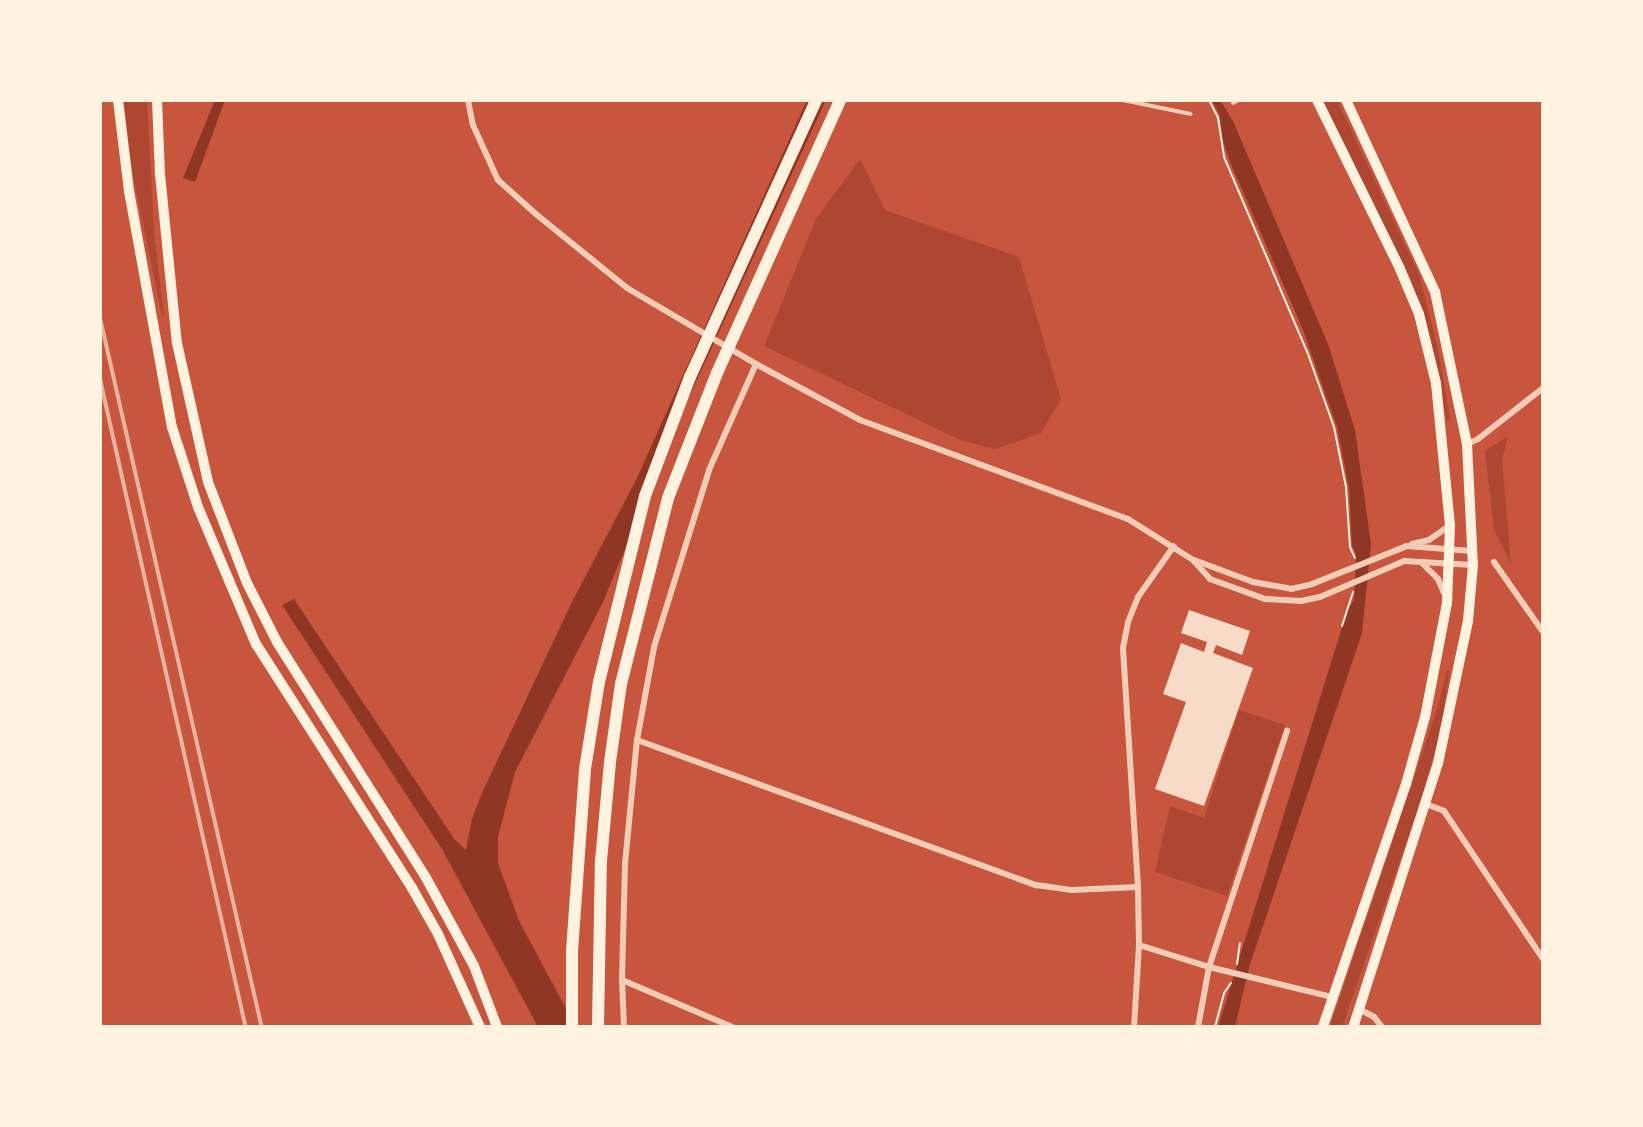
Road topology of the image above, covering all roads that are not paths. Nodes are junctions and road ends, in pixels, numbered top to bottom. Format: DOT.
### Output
graph roads {
  1 [pos="118,100"];
  2 [pos="157,100"];
  3 [pos="468,100"];
  4 [pos="816,100"];
  5 [pos="840,100"];
  6 [pos="1123,100"];
  7 [pos="1239,100"];
  8 [pos="1317,100"];
  9 [pos="1346,100"];
  10 [pos="1233,103"];
  11 [pos="1191,114"];
  12 [pos="756,364"];
  13 [pos="1543,388"];
  14 [pos="1467,444"];
  15 [pos="1450,526"];
  16 [pos="1174,546"];
  17 [pos="1407,546"];
  18 [pos="1450,550"];
  19 [pos="1472,551"];
  20 [pos="1193,560"];
  21 [pos="1421,562"];
  22 [pos="1449,562"];
  23 [pos="1494,562"];
  24 [pos="1473,565"];
  25 [pos="1447,603"];
  26 [pos="1543,632"];
  27 [pos="1287,731"];
  28 [pos="637,740"];
  29 [pos="1426,804"];
  30 [pos="1138,887"];
  31 [pos="1139,945"];
  32 [pos="1543,959"];
  33 [pos="1209,967"];
  34 [pos="622,980"];
  35 [pos="1332,997"];
  36 [pos="1359,1009"];
  37 [pos="480,1027"];
  38 [pos="497,1027"];
  39 [pos="572,1027"];
  40 [pos="598,1027"];
  41 [pos="624,1027"];
  42 [pos="732,1027"];
  43 [pos="1134,1027"];
  44 [pos="1198,1027"];
  45 [pos="1323,1027"];
  46 [pos="1353,1027"];
  47 [pos="1382,1027"];
  1 -- 37 [label="main road"];
  2 -- 38 [label="main road"];
  3 -- 12 [label="street"];
  4 -- 39 [label="highway"];
  5 -- 40 [label="highway"];
  6 -- 11 [label="lane"];
  7 -- 10 [label="lane"];
  8 -- 15 [label="main road"];
  9 -- 14 [label="main road"];
  12 -- 16 [label="street"];
  12 -- 28 [label="street"];
  13 -- 14 [label="street"];
  14 -- 19 [label="main road"];
  15 -- 17 [label="street"];
  15 -- 18 [label="main road"];
  16 -- 20 [label="street"];
  16 -- 30 [label="street"];
  17 -- 18 [label="street"];
  17 -- 20 [label="street"];
  18 -- 19 [label="street"];
  18 -- 22 [label="main road"];
  19 -- 24 [label="main road"];
  20 -- 21 [label="street"];
  21 -- 22 [label="street"];
  21 -- 25 [label="street"];
  22 -- 24 [label="street"];
  22 -- 25 [label="main road"];
  23 -- 26 [label="street"];
  24 -- 29 [label="main road"];
  25 -- 35 [label="main road"];
  27 -- 33 [label="street"];
  28 -- 30 [label="street"];
  28 -- 34 [label="street"];
  29 -- 32 [label="street"];
  29 -- 36 [label="main road"];
  30 -- 31 [label="street"];
  31 -- 33 [label="street"];
  31 -- 43 [label="street"];
  33 -- 35 [label="street"];
  33 -- 44 [label="street"];
  34 -- 41 [label="street"];
  34 -- 42 [label="street"];
  35 -- 45 [label="main road"];
  36 -- 46 [label="main road"];
  36 -- 47 [label="street"];
}
